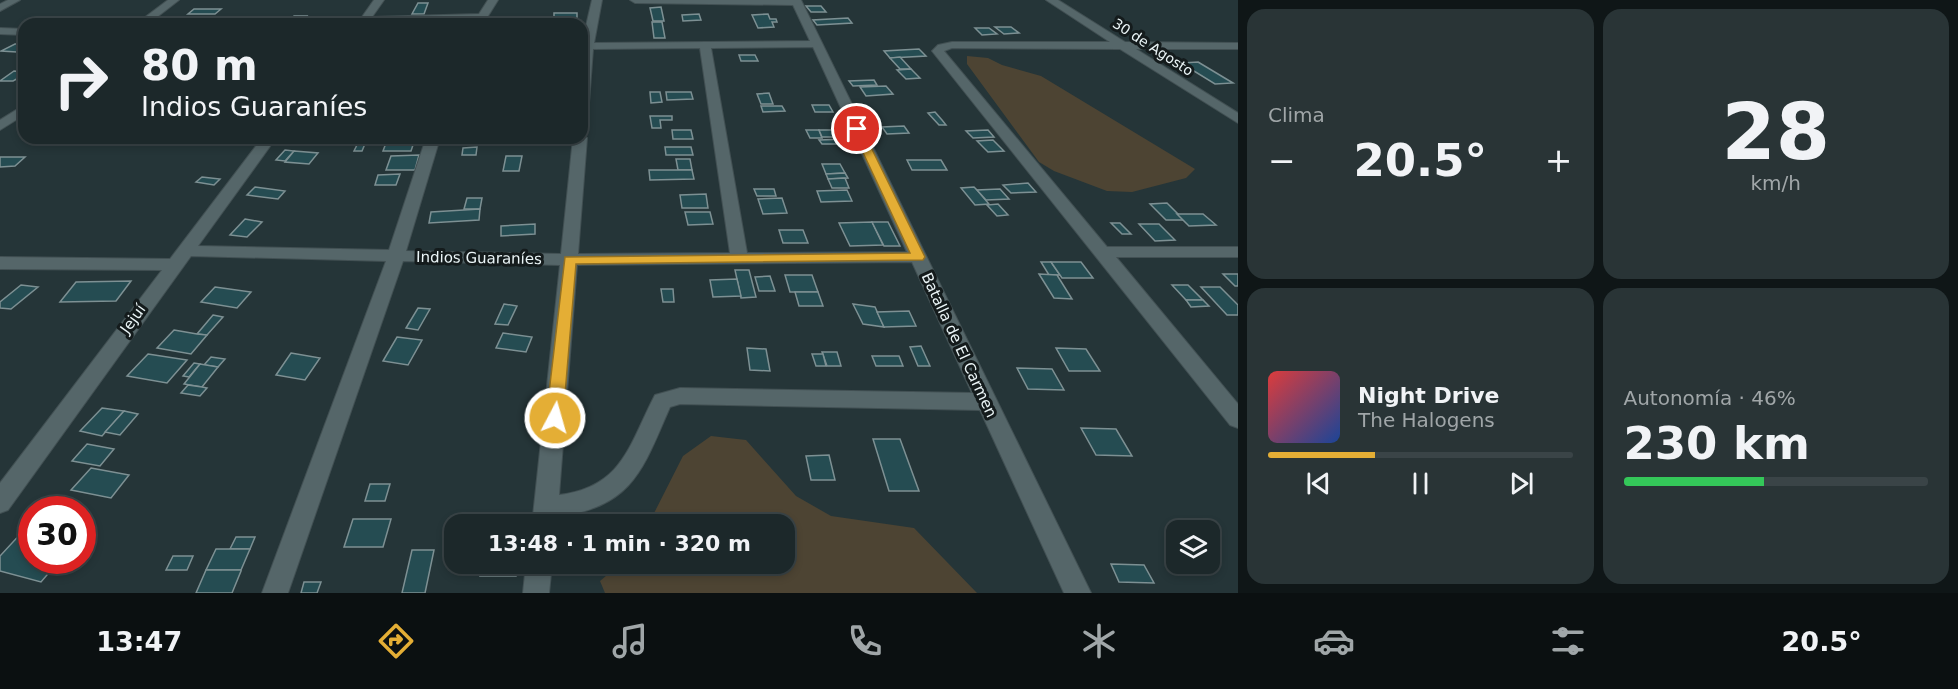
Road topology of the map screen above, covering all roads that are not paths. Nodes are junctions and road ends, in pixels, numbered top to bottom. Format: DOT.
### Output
graph roads {
  1 [pos="15,0"];
  2 [pos="174,0"];
  3 [pos="379,0"];
  4 [pos="493,0"];
  5 [pos="597,0"];
  6 [pos="634,0"];
  7 [pos="1051,0"];
  8 [pos="796,1"];
  9 [pos="0,8"];
  10 [pos="149,18"];
  11 [pos="366,18"];
  12 [pos="481,18"];
  13 [pos="0,31"];
  14 [pos="18,32"];
  15 [pos="588,34"];
  16 [pos="705,44"];
  17 [pos="817,44"];
  18 [pos="588,46"];
  19 [pos="1238,46"];
  20 [pos="1124,47"];
  21 [pos="18,112"];
  22 [pos="1238,119"];
  23 [pos="18,121"];
  24 [pos="3,122"];
  25 [pos="264,144"];
  26 [pos="431,144"];
  27 [pos="580,144"];
  28 [pos="1104,252"];
  29 [pos="1238,252"];
  30 [pos="396,256"];
  31 [pos="739,257"];
  32 [pos="918,257"];
  33 [pos="178,258"];
  34 [pos="570,260"];
  35 [pos="0,263"];
  36 [pos="985,402"];
  37 [pos="1238,418"];
  38 [pos="0,502"];
  39 [pos="545,514"];
  40 [pos="554,514"];
  41 [pos="538,574"];
  42 [pos="275,593"];
  43 [pos="536,593"];
  44 [pos="1078,593"];
  1 -- 9 [label="street"];
  2 -- 10 [label="street"];
  3 -- 11 [label="street"];
  4 -- 12 [label="street"];
  5 -- 15 [label="street"];
  6 -- 8 [label="street"];
  7 -- 20 [label="street, 30 de Agosto"];
  8 -- 17 [label="street, Batalla de El Carmen"];
  13 -- 14 [label="street"];
  16 -- 17 [label="street"];
  16 -- 18 [label="street"];
  16 -- 31 [label="street"];
  17 -- 32 [label="street, Batalla de El Carmen"];
  19 -- 20 [label="street"];
  20 -- 22 [label="street, 30 de Agosto"];
  20 -- 28 [label="street"];
  21 -- 24 [label="street"];
  23 -- 24 [label="street"];
  25 -- 33 [label="street, Jejuí"];
  26 -- 30 [label="street"];
  27 -- 34 [label="street"];
  28 -- 29 [label="street"];
  28 -- 37 [label="street"];
  30 -- 33 [label="street, Indios Guaraníes"];
  30 -- 34 [label="street, Indios Guaraníes"];
  30 -- 42 [label="street"];
  31 -- 32 [label="street, Indios Guaraníes"];
  31 -- 34 [label="street, Indios Guaraníes"];
  32 -- 36 [label="street, Batalla de El Carmen"];
  33 -- 35 [label="street, Indios Guaraníes"];
  33 -- 38 [label="street, Jejuí"];
  34 -- 39 [label="street"];
  36 -- 40 [label="street"];
  36 -- 44 [label="street, Batalla de El Carmen"];
  41 -- 43 [label="street"];
}
